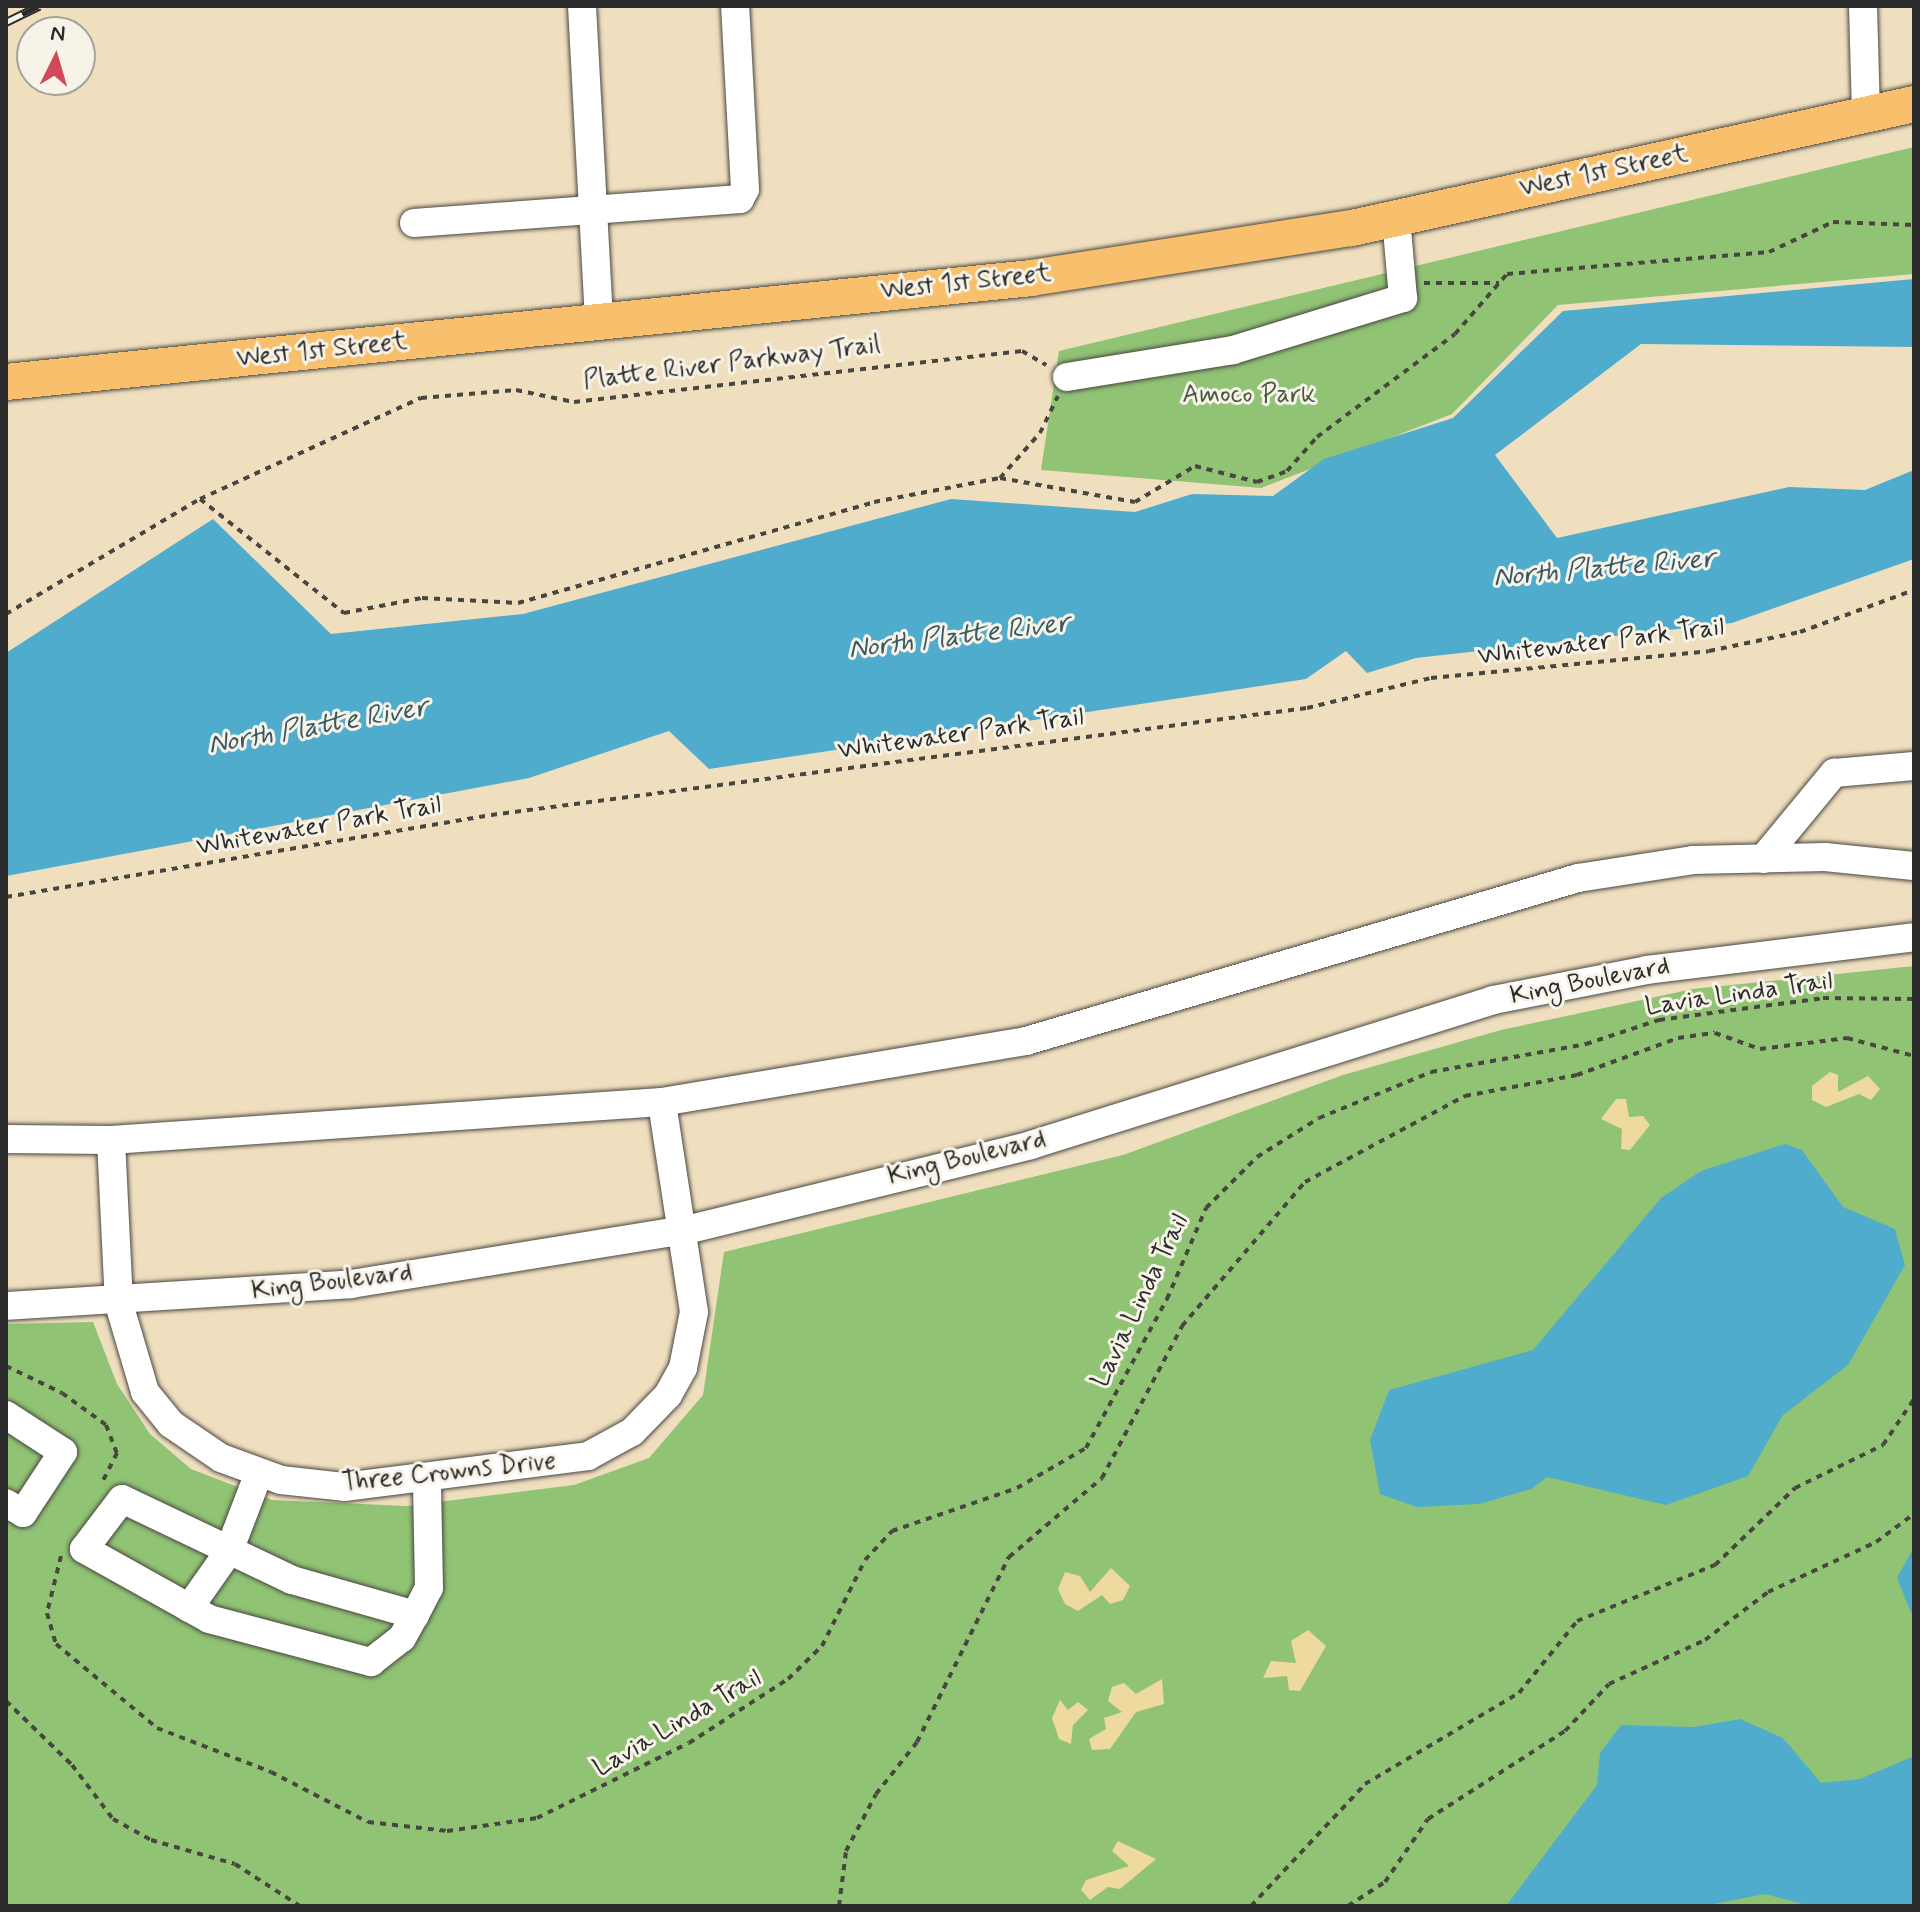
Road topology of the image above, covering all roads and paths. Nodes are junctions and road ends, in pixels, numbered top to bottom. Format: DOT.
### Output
graph roads {
  1 [pos="582,6"];
  2 [pos="735,6"];
  3 [pos="1863,6"];
  4 [pos="1914,104"];
  5 [pos="1866,115"];
  6 [pos="592,212"];
  7 [pos="1396,218"];
  8 [pos="414,223"];
  9 [pos="1914,225"];
  10 [pos="1401,283"];
  11 [pos="1499,283"];
  12 [pos="599,322"];
  13 [pos="1067,377"];
  14 [pos="6,382"];
  15 [pos="1000,478"];
  16 [pos="200,499"];
  17 [pos="1914,590"];
  18 [pos="6,614"];
  19 [pos="1914,766"];
  20 [pos="1763,859"];
  21 [pos="1914,866"];
  22 [pos="6,897"];
  23 [pos="1914,937"];
  24 [pos="1914,999"];
  25 [pos="1914,1056"];
  26 [pos="662,1102"];
  27 [pos="6,1139"];
  28 [pos="111,1140"];
  29 [pos="686,1230"];
  30 [pos="119,1304"];
  31 [pos="6,1306"];
  32 [pos="6,1366"];
  33 [pos="1914,1399"];
  34 [pos="6,1415"];
  35 [pos="259,1473"];
  36 [pos="427,1480"];
  37 [pos="97,1492"];
  38 [pos="6,1503"];
  39 [pos="1914,1514"];
  40 [pos="67,1541"];
  41 [pos="229,1551"];
  42 [pos="189,1608"];
  43 [pos="415,1615"];
  44 [pos="6,1701"];
  45 [pos="300,1906"];
  46 [pos="839,1906"];
  47 [pos="1251,1906"];
  48 [pos="1348,1906"];
  1 -- 6 [label="street"];
  2 -- 6 [label="street"];
  3 -- 5 [label="street"];
  4 -- 5 [label="main road, West 1st Street"];
  5 -- 7 [label="main road, West 1st Street"];
  6 -- 8 [label="street"];
  6 -- 12 [label="street"];
  7 -- 10 [label="street"];
  7 -- 12 [label="main road, West 1st Street"];
  9 -- 11 [label="path"];
  10 -- 11 [label="path"];
  10 -- 13 [label="street"];
  11 -- 15 [label="path"];
  12 -- 14 [label="main road, West 1st Street"];
  13 -- 15 [label="path"];
  13 -- 16 [label="path, Platte River Parkway Trail"];
  15 -- 16 [label="path"];
  16 -- 18 [label="path, Platte River Parkway Trail"];
  17 -- 22 [label="path, Whitewater Park Trail"];
  19 -- 20 [label="street"];
  20 -- 21 [label="street"];
  20 -- 26 [label="street"];
  23 -- 29 [label="street, King Boulevard"];
  24 -- 40 [label="path, Lavia Linda Trail"];
  25 -- 46 [label="path"];
  26 -- 28 [label="street"];
  26 -- 29 [label="street, Three Crowns Drive"];
  27 -- 28 [label="street"];
  28 -- 30 [label="street, Three Crowns Drive"];
  29 -- 30 [label="street, King Boulevard"];
  29 -- 36 [label="street, Three Crowns Drive"];
  30 -- 31 [label="street, King Boulevard"];
  30 -- 35 [label="street, Three Crowns Drive"];
  32 -- 37 [label="path"];
  33 -- 47 [label="path"];
  34 -- 38 [label="street"];
  35 -- 36 [label="street, Three Crowns Drive"];
  35 -- 41 [label="street"];
  36 -- 43 [label="street"];
  39 -- 48 [label="path"];
  41 -- 42 [label="street"];
  41 -- 42 [label="street"];
  41 -- 43 [label="street"];
  42 -- 43 [label="street"];
  44 -- 45 [label="path"];
}
